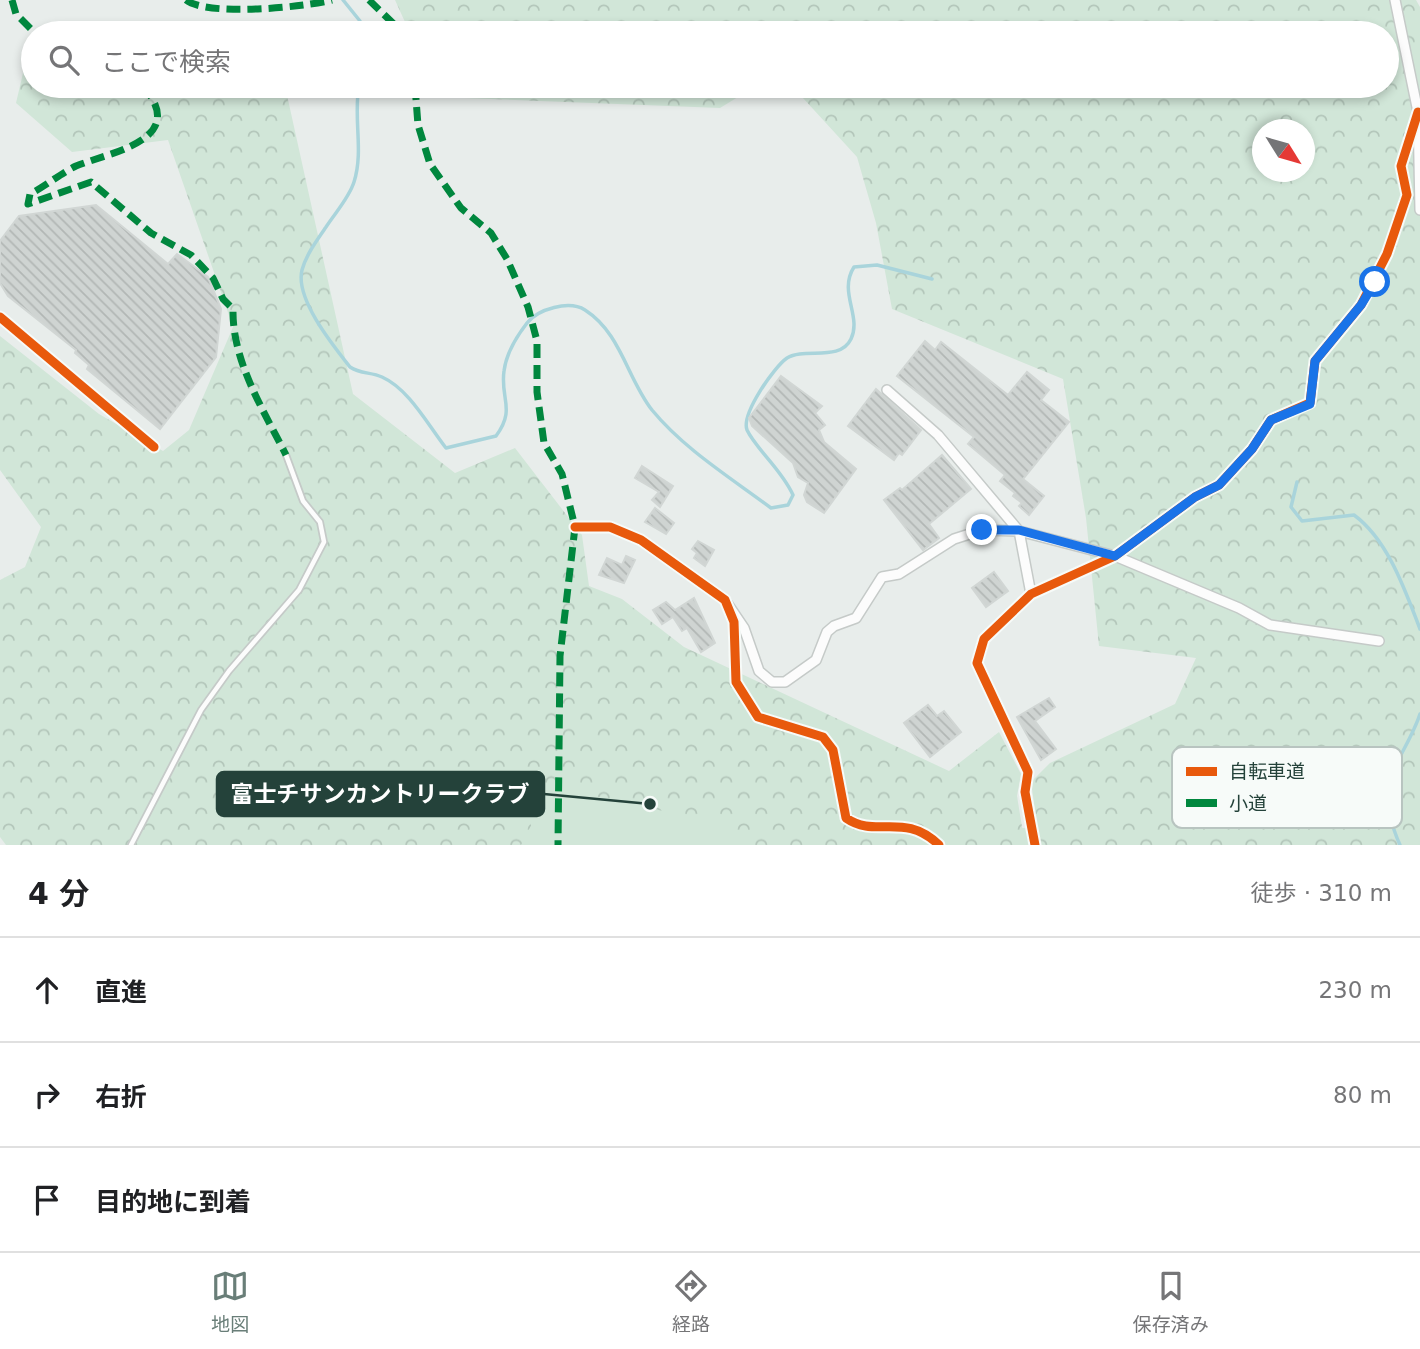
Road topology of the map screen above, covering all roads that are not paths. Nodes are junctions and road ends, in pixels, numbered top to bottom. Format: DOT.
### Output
graph roads {
  1 [pos="1395,0"];
  2 [pos="1418,112"];
  3 [pos="1420,210"];
  4 [pos="0,317"];
  5 [pos="887,390"];
  6 [pos="154,447"];
  7 [pos="286,455"];
  8 [pos="575,527"];
  9 [pos="1019,530"];
  10 [pos="1115,556"];
  11 [pos="1031,594"];
  12 [pos="725,600"];
  13 [pos="1379,641"];
  14 [pos="131,845"];
  15 [pos="939,845"];
  16 [pos="1035,845"];
  1 -- 2 [label="street"];
  2 -- 3 [label="street"];
  2 -- 10 [label="street"];
  4 -- 6 [label="street"];
  5 -- 9 [label="street"];
  7 -- 14 [label="lane"];
  8 -- 12 [label="street"];
  9 -- 10 [label="street"];
  9 -- 11 [label="street"];
  9 -- 12 [label="street"];
  10 -- 11 [label="street"];
  10 -- 13 [label="street"];
  11 -- 16 [label="street"];
  12 -- 15 [label="street"];
}
